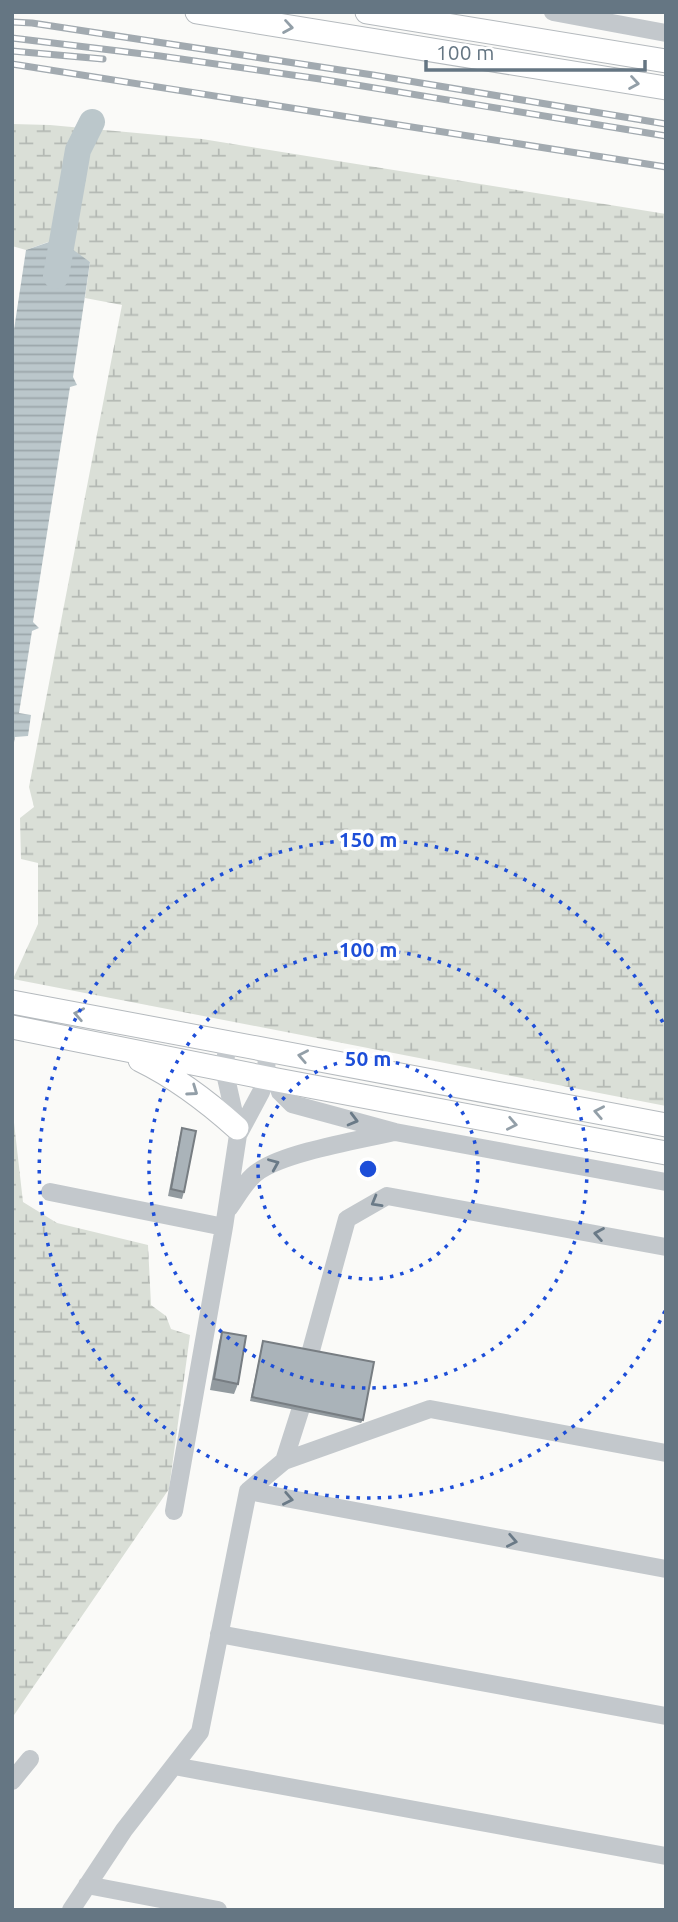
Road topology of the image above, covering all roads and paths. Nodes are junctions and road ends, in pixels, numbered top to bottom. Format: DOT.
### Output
graph roads {
  1 [pos="197,12"];
  2 [pos="367,12"];
  3 [pos="553,12"];
  4 [pos="643,20"];
  5 [pos="666,33"];
  6 [pos="666,61"];
  7 [pos="666,88"];
  8 [pos="12,1002"];
  9 [pos="12,1027"];
  10 [pos="228,1042"];
  11 [pos="112,1046"];
  12 [pos="267,1049"];
  13 [pos="224,1069"];
  14 [pos="272,1079"];
  15 [pos="666,1125"];
  16 [pos="238,1131"];
  17 [pos="394,1132"];
  18 [pos="666,1153"];
  19 [pos="666,1182"];
  20 [pos="50,1192"];
  21 [pos="226,1219"];
  22 [pos="666,1247"];
  23 [pos="310,1354"];
  24 [pos="300,1411"];
  25 [pos="666,1453"];
  26 [pos="284,1461"];
  27 [pos="247,1491"];
  28 [pos="174,1511"];
  29 [pos="666,1569"];
  30 [pos="219,1634"];
  31 [pos="666,1716"];
  32 [pos="30,1759"];
  33 [pos="174,1766"];
  34 [pos="12,1781"];
  35 [pos="666,1856"];
  36 [pos="87,1885"];
  37 [pos="71,1910"];
  38 [pos="218,1910"];
  1 -- 7 [label="main road, one-way"];
  2 -- 6 [label="main road"];
  3 -- 4 [label="street"];
  4 -- 5 [label="street"];
  10 -- 8 [label="main road, one-way"];
  9 -- 11 [label="main road"];
  10 -- 12 [label="main road"];
  10 -- 13 [label="street"];
  11 -- 13 [label="main road"];
  11 -- 16 [label="main road, one-way"];
  12 -- 14 [label="street"];
  15 -- 12 [label="main road, one-way"];
  13 -- 14 [label="main road"];
  13 -- 16 [label="street"];
  14 -- 16 [label="street"];
  14 -- 17 [label="street, one-way"];
  14 -- 18 [label="main road, one-way"];
  16 -- 21 [label="street"];
  17 -- 19 [label="street"];
  21 -- 17 [label="street, one-way"];
  20 -- 21 [label="street"];
  21 -- 28 [label="street"];
  22 -- 23 [label="street, one-way"];
  24 -- 26 [label="street"];
  25 -- 26 [label="street"];
  26 -- 27 [label="street"];
  27 -- 29 [label="street, one-way"];
  27 -- 30 [label="street"];
  30 -- 31 [label="street"];
  30 -- 33 [label="street"];
  32 -- 34 [label="street"];
  33 -- 35 [label="street"];
  33 -- 36 [label="street"];
  36 -- 37 [label="street"];
  36 -- 38 [label="street"];
}
